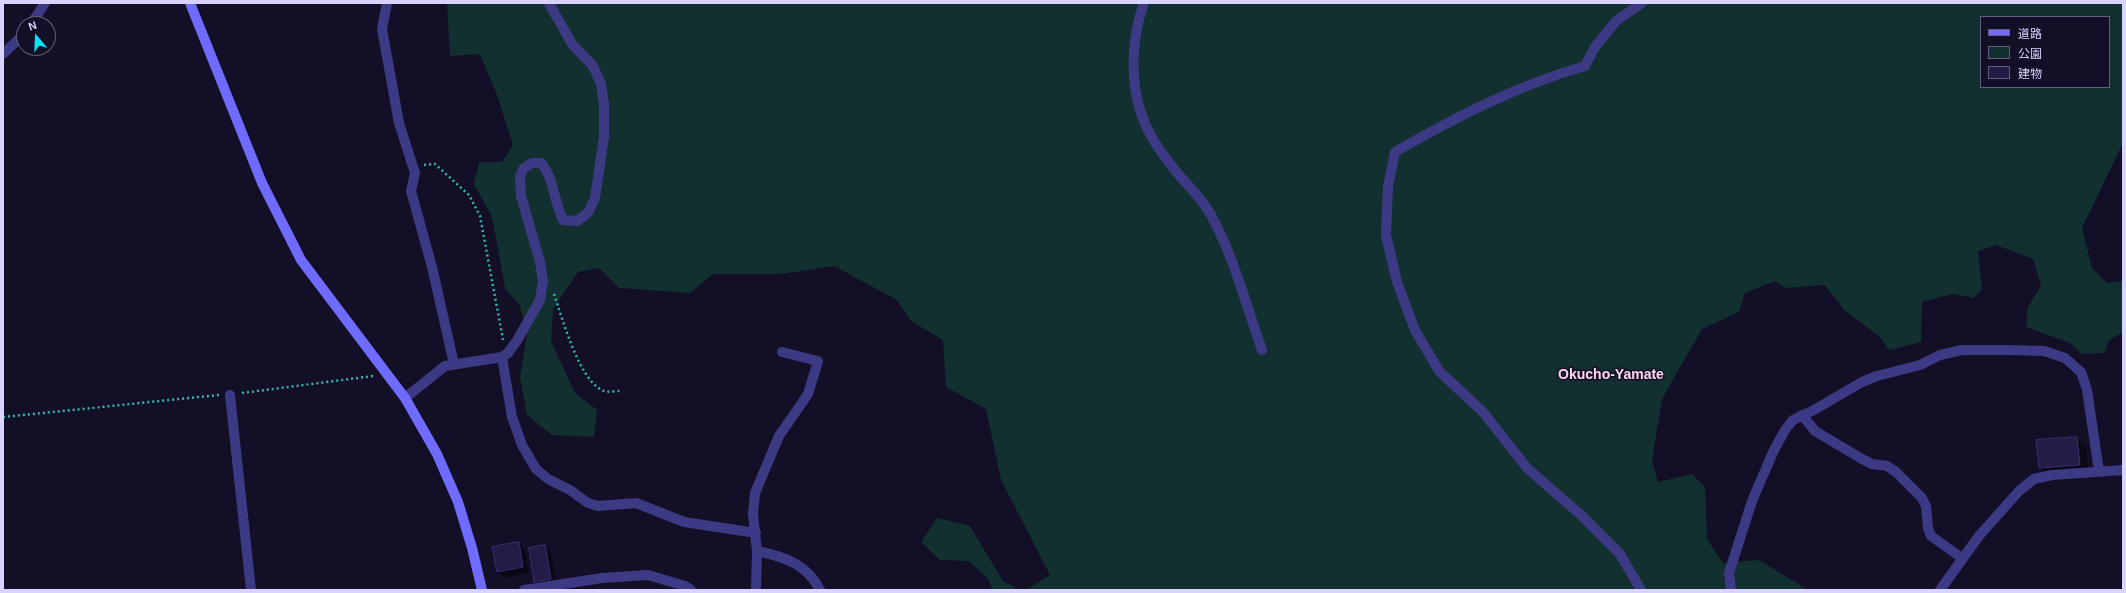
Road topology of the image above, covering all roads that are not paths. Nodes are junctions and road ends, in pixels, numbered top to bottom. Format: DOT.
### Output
graph roads {
  1 [pos="45,3"];
  2 [pos="190,3"];
  3 [pos="386,3"];
  4 [pos="549,3"];
  5 [pos="1144,3"];
  6 [pos="1642,3"];
  7 [pos="36,16"];
  8 [pos="16,42"];
  9 [pos="3,54"];
  10 [pos="1262,350"];
  11 [pos="782,352"];
  12 [pos="505,355"];
  13 [pos="454,364"];
  14 [pos="230,395"];
  15 [pos="405,398"];
  16 [pos="1802,415"];
  17 [pos="2123,470"];
  18 [pos="2099,471"];
  19 [pos="756,533"];
  20 [pos="758,551"];
  21 [pos="1962,558"];
  22 [pos="251,590"];
  23 [pos="482,590"];
  24 [pos="524,590"];
  25 [pos="691,590"];
  26 [pos="756,590"];
  27 [pos="820,590"];
  28 [pos="1641,590"];
  29 [pos="1732,590"];
  30 [pos="1940,590"];
  1 -- 7 [label="street"];
  2 -- 15 [label="street"];
  3 -- 13 [label="street"];
  4 -- 12 [label="street"];
  5 -- 10 [label="street"];
  6 -- 28 [label="street"];
  8 -- 9 [label="street"];
  11 -- 19 [label="street"];
  12 -- 13 [label="street"];
  12 -- 19 [label="street"];
  13 -- 15 [label="street"];
  14 -- 22 [label="street"];
  15 -- 23 [label="street"];
  16 -- 18 [label="street"];
  16 -- 21 [label="street"];
  16 -- 29 [label="street"];
  17 -- 18 [label="street"];
  18 -- 21 [label="street"];
  19 -- 20 [label="street"];
  20 -- 26 [label="street"];
  20 -- 27 [label="street"];
  21 -- 30 [label="street"];
  24 -- 25 [label="street"];
}
